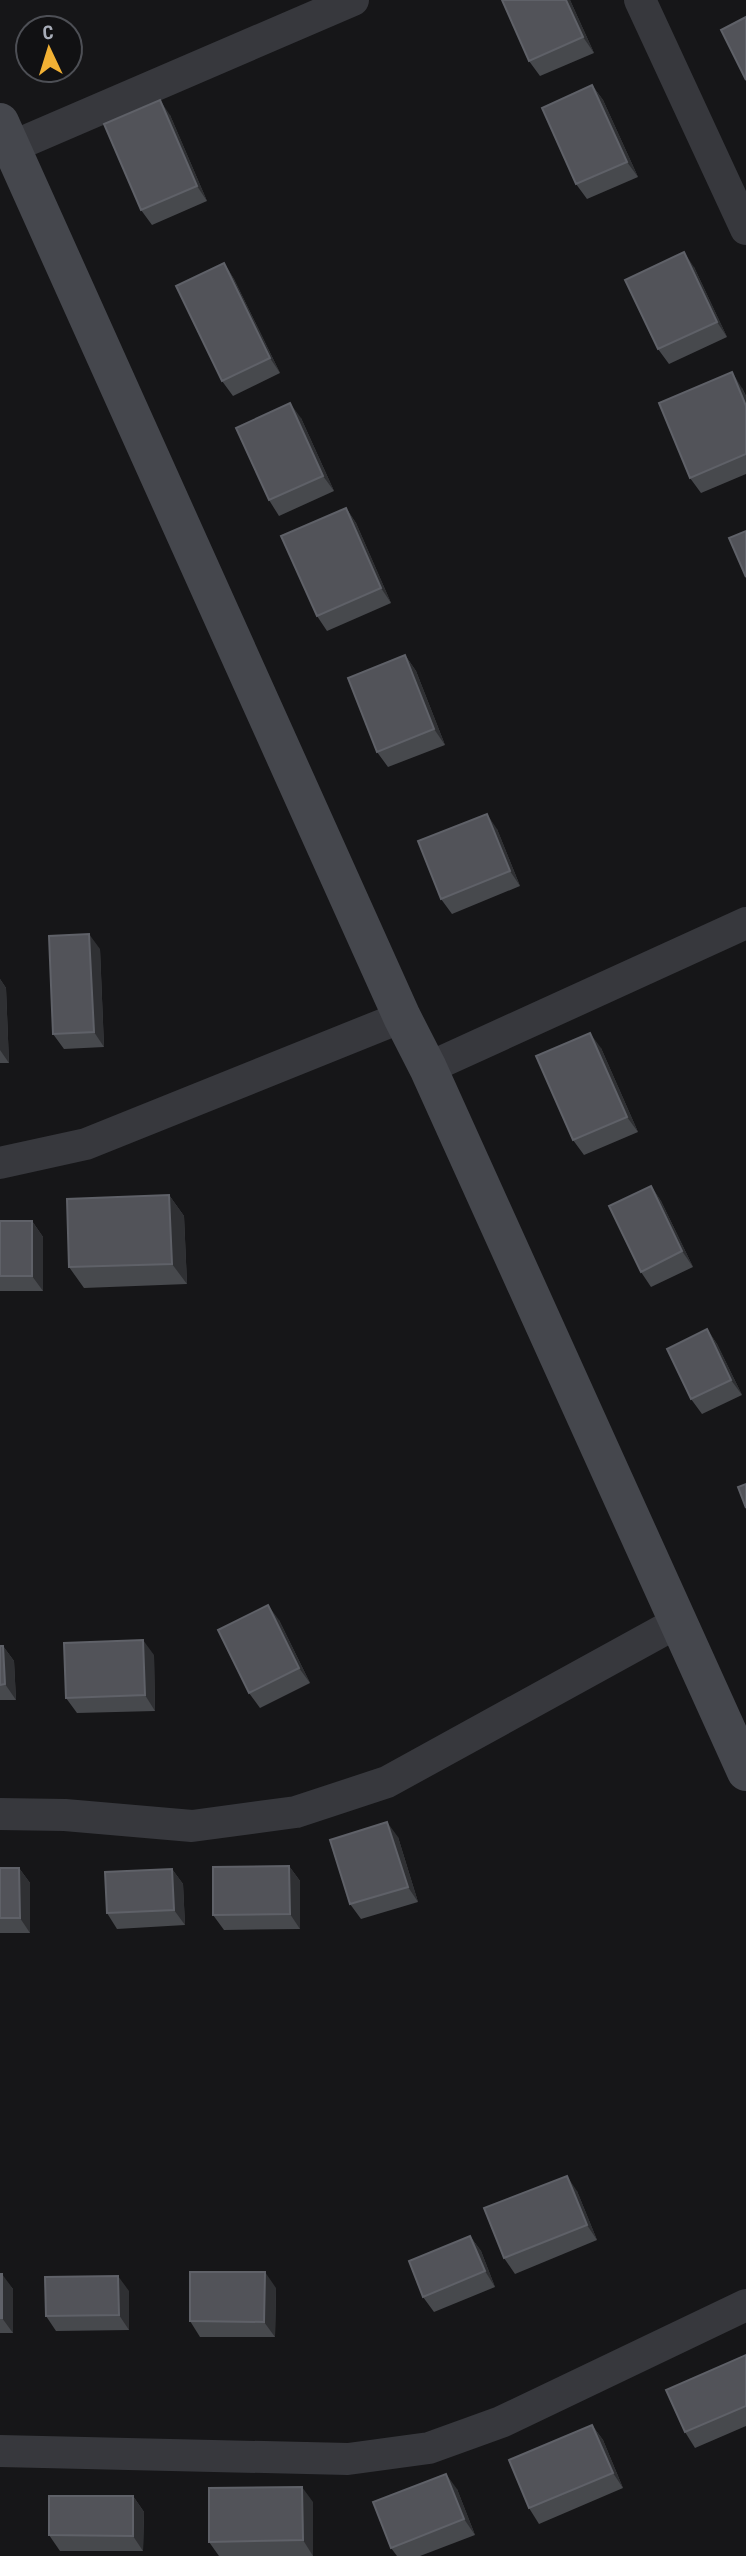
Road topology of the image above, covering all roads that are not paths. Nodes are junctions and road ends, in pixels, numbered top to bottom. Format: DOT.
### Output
graph roads {
  1 [pos="353,0"];
  2 [pos="640,0"];
  3 [pos="4,141"];
  4 [pos="746,229"];
  5 [pos="746,923"];
  6 [pos="402,1017"];
  7 [pos="428,1069"];
  8 [pos="0,1163"];
  9 [pos="678,1622"];
  10 [pos="746,1772"];
  11 [pos="0,1814"];
  12 [pos="746,2305"];
  13 [pos="0,2451"];
  1 -- 3 [label="street"];
  2 -- 4 [label="street"];
  3 -- 6 [label="street"];
  5 -- 7 [label="street"];
  6 -- 7 [label="street"];
  6 -- 8 [label="street"];
  7 -- 9 [label="street"];
  9 -- 10 [label="street"];
  9 -- 11 [label="street"];
  12 -- 13 [label="street"];
}
